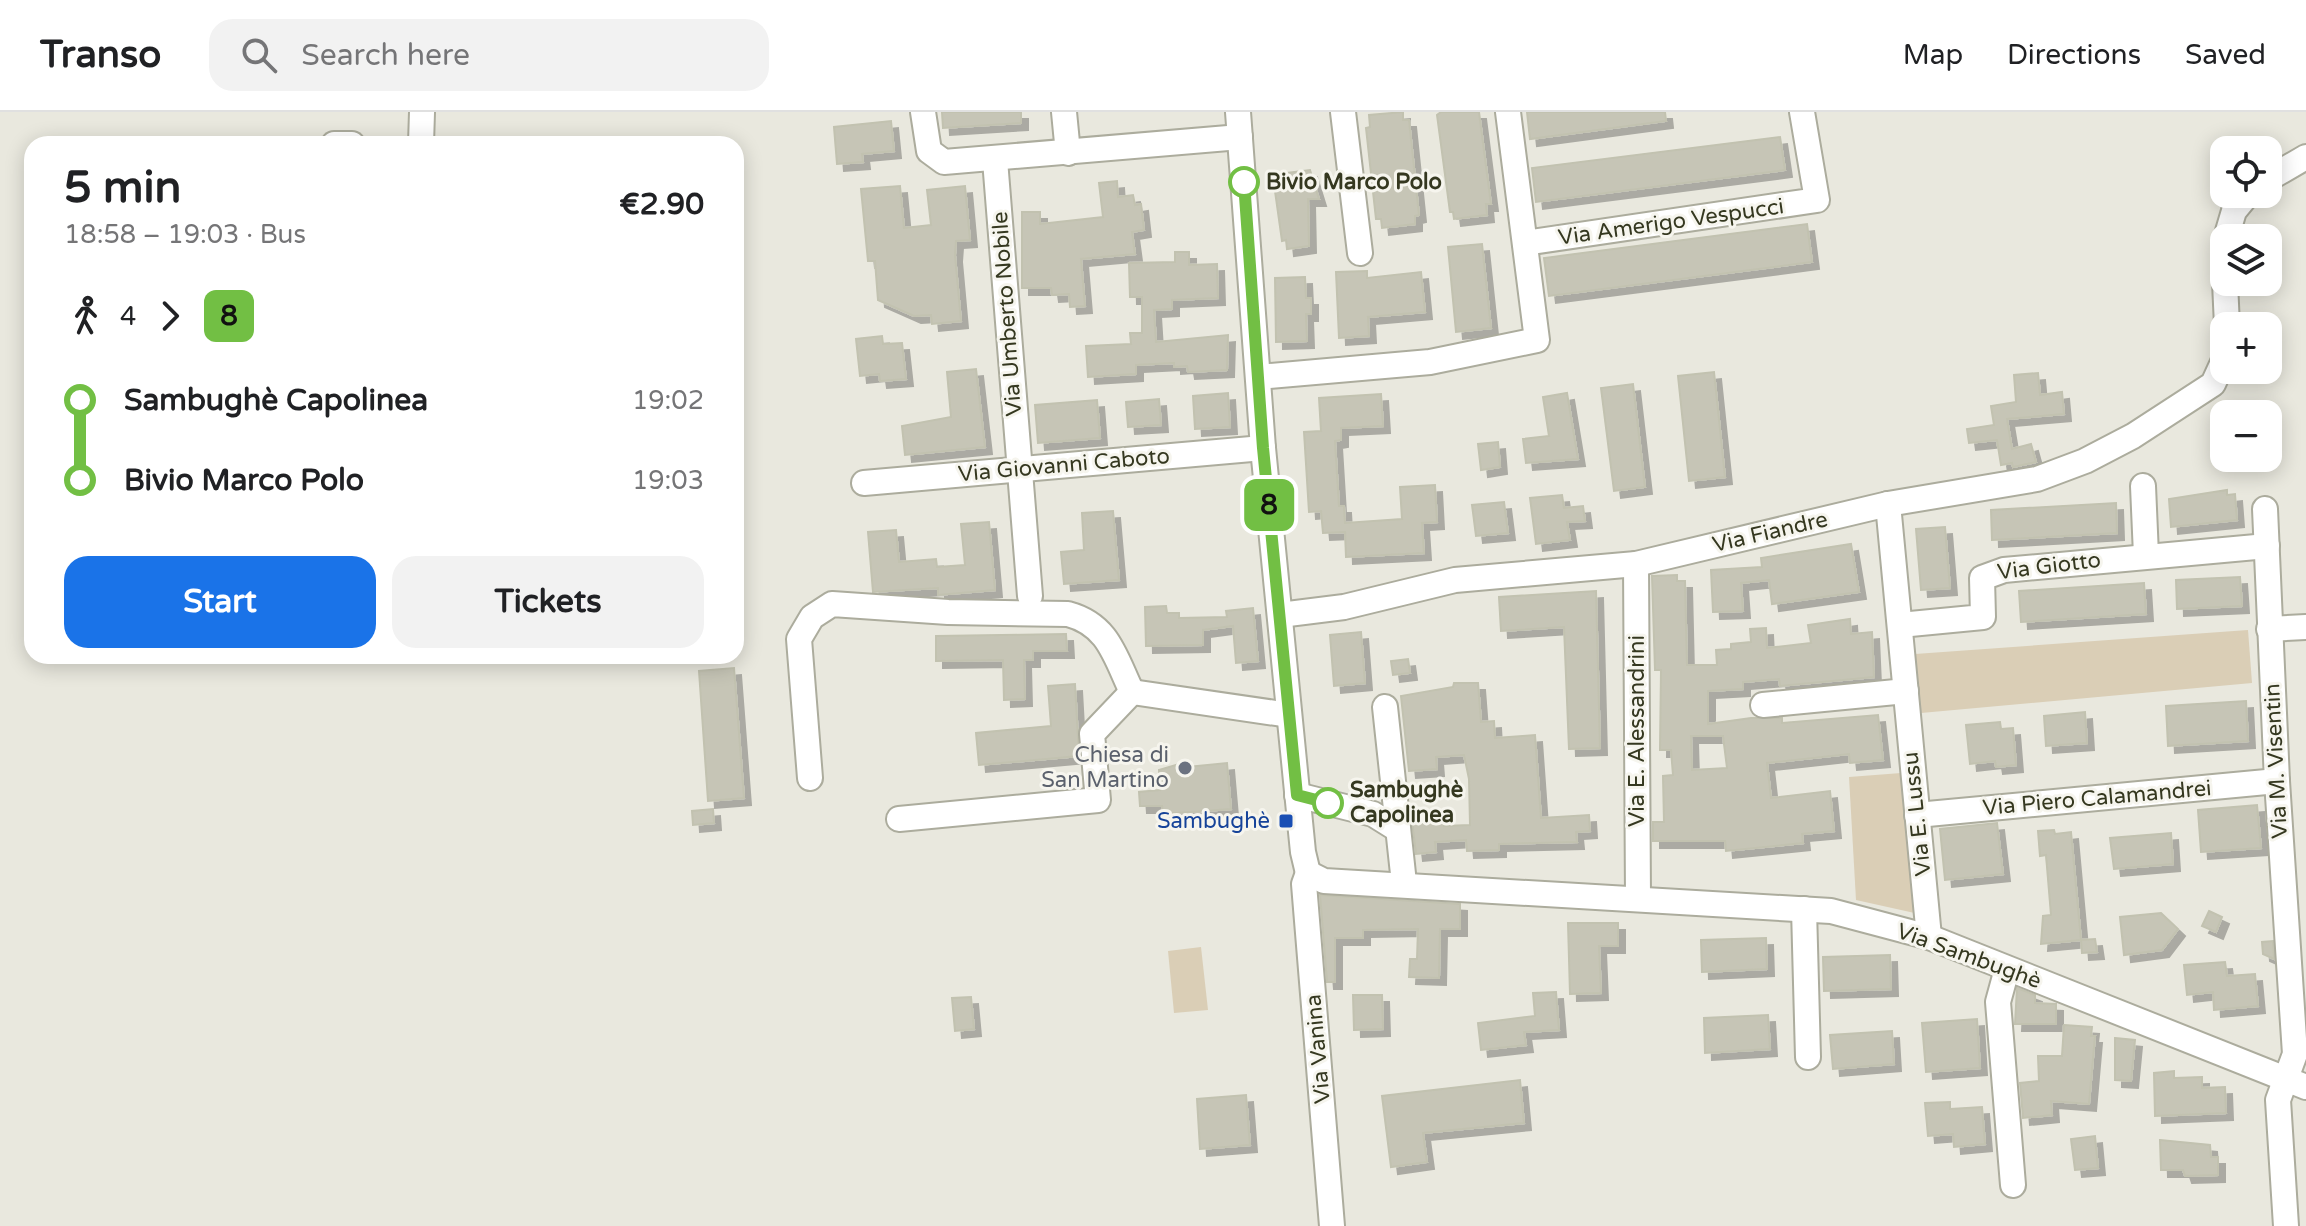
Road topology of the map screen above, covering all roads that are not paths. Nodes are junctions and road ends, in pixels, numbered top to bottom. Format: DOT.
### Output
graph roads {
  1 [pos="923,112"];
  2 [pos="1064,112"];
  3 [pos="1343,112"];
  4 [pos="1508,112"];
  5 [pos="1802,112"];
  6 [pos="1242,119"];
  7 [pos="1068,153"];
  8 [pos="2306,157"];
  9 [pos="995,160"];
  10 [pos="2282,171"];
  11 [pos="1525,243"];
  12 [pos="1360,253"];
  13 [pos="1258,377"];
  14 [pos="2213,384"];
  15 [pos="1263,448"];
  16 [pos="1019,469"];
  17 [pos="864,483"];
  18 [pos="2143,486"];
  19 [pos="1888,504"];
  20 [pos="2265,509"];
  21 [pos="2267,546"];
  22 [pos="2146,555"];
  23 [pos="1636,564"];
  24 [pos="1030,596"];
  25 [pos="1280,615"];
  26 [pos="1900,625"];
  27 [pos="2306,627"];
  28 [pos="2269,629"];
  29 [pos="1906,691"];
  30 [pos="1132,692"];
  31 [pos="1763,705"];
  32 [pos="1385,707"];
  33 [pos="1289,715"];
  34 [pos="810,778"];
  35 [pos="2277,781"];
  36 [pos="1297,795"];
  37 [pos="1917,815"];
  38 [pos="899,819"];
  39 [pos="1397,829"];
  40 [pos="1308,873"];
  41 [pos="1404,883"];
  42 [pos="2295,890"];
  43 [pos="1638,898"];
  44 [pos="1804,909"];
  45 [pos="1929,937"];
  46 [pos="2007,969"];
  47 [pos="1808,1057"];
  48 [pos="2296,1083"];
  49 [pos="2013,1185"];
  50 [pos="2292,1210"];
  51 [pos="1332,1226"];
  1 -- 9 [label="street"];
  2 -- 7 [label="street"];
  3 -- 12 [label="street"];
  4 -- 11 [label="street"];
  5 -- 11 [label="street, Via Amerigo Vespucci"];
  6 -- 7 [label="street"];
  6 -- 13 [label="street"];
  7 -- 9 [label="street"];
  8 -- 10 [label="street"];
  9 -- 16 [label="street, Via Umberto Nobile"];
  11 -- 13 [label="street"];
  13 -- 15 [label="street"];
  14 -- 19 [label="street, Via Fiandre"];
  15 -- 16 [label="street, Via Giovanni Caboto"];
  15 -- 25 [label="street"];
  16 -- 17 [label="street, Via Giovanni Caboto"];
  16 -- 24 [label="street, Via Umberto Nobile"];
  18 -- 22 [label="street"];
  19 -- 23 [label="street, Via Fiandre"];
  19 -- 26 [label="street, Via E. Lussu"];
  20 -- 21 [label="street, Via M. Visentin"];
  21 -- 22 [label="street, Via Giotto"];
  21 -- 28 [label="street, Via M. Visentin"];
  22 -- 26 [label="street, Via Giotto"];
  23 -- 25 [label="street, Via Fiandre"];
  23 -- 43 [label="street, Via E. Alessandrini"];
  25 -- 33 [label="street"];
  26 -- 29 [label="street, Via E. Lussu"];
  27 -- 28 [label="street"];
  28 -- 35 [label="street, Via M. Visentin"];
  29 -- 31 [label="street"];
  29 -- 37 [label="street, Via E. Lussu"];
  30 -- 33 [label="street"];
  30 -- 34 [label="street"];
  30 -- 38 [label="street"];
  32 -- 39 [label="street"];
  33 -- 36 [label="street"];
  35 -- 37 [label="street, Via Piero Calamandrei"];
  35 -- 42 [label="street, Via M. Visentin"];
  36 -- 39 [label="street"];
  36 -- 40 [label="street"];
  37 -- 45 [label="street, Via E. Lussu"];
  39 -- 41 [label="street"];
  40 -- 41 [label="street, Via Sambughè"];
  40 -- 51 [label="street, Via Vanina"];
  41 -- 43 [label="street, Via Sambughè"];
  42 -- 48 [label="street, Via M. Visentin"];
  43 -- 44 [label="street, Via Sambughè"];
  44 -- 45 [label="street, Via Sambughè"];
  44 -- 47 [label="street"];
  45 -- 46 [label="street, Via Sambughè"];
  46 -- 48 [label="street, Via Sambughè"];
  46 -- 49 [label="street"];
  48 -- 50 [label="street, Via M. Visentin"];
}
